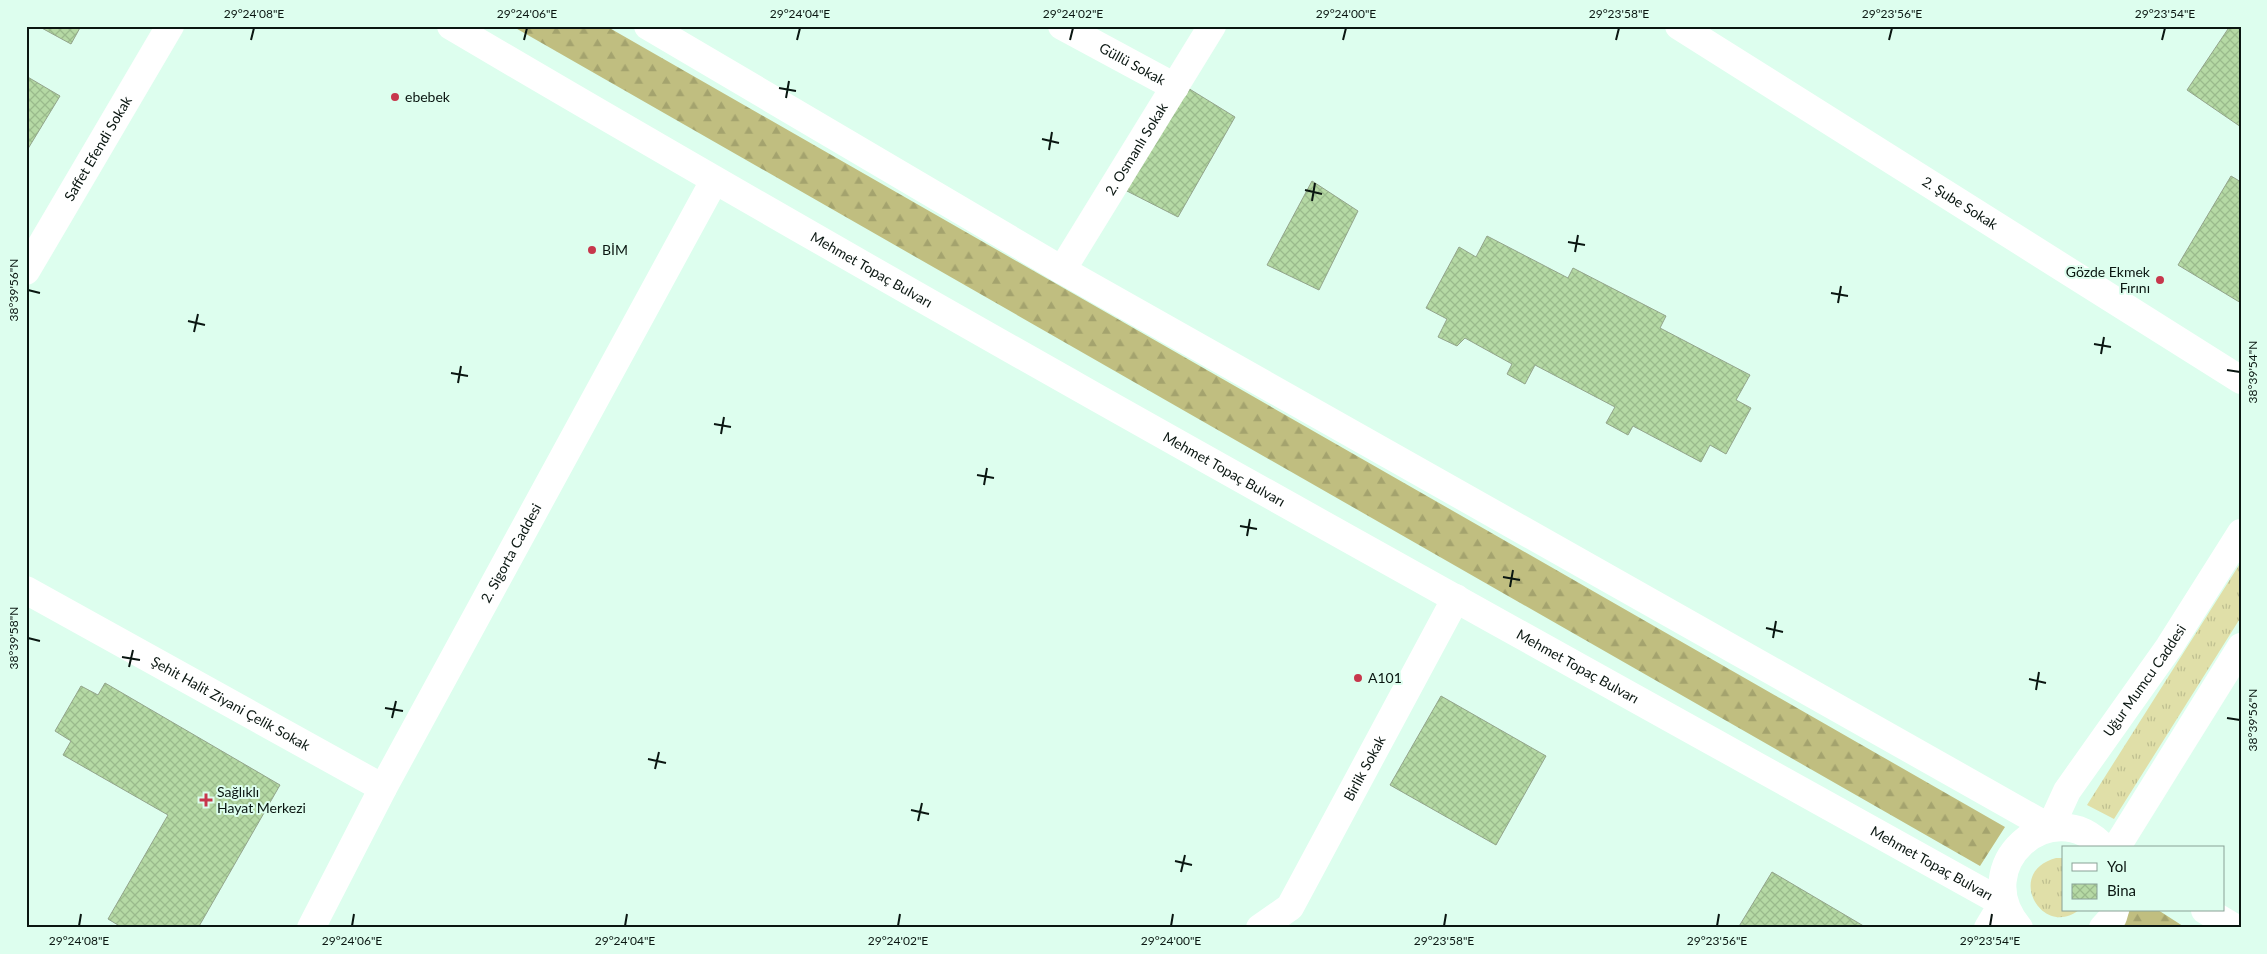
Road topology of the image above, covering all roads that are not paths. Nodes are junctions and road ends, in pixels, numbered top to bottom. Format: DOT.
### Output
graph roads {
  1 [pos="170,26"];
  2 [pos="451,26"];
  3 [pos="648,26"];
  4 [pos="1062,26"];
  5 [pos="1212,26"];
  6 [pos="1679,26"];
  7 [pos="1175,87"];
  8 [pos="714,182"];
  9 [pos="1062,270"];
  10 [pos="26,271"];
  11 [pos="2241,380"];
  12 [pos="2241,533"];
  13 [pos="26,590"];
  14 [pos="1456,598"];
  15 [pos="2241,647"];
  16 [pos="383,788"];
  17 [pos="2050,828"];
  18 [pos="2102,846"];
  19 [pos="2117,846"];
  20 [pos="2003,903"];
  21 [pos="2114,912"];
  22 [pos="2208,912"];
  23 [pos="312,928"];
  24 [pos="1260,928"];
  25 [pos="1988,928"];
  26 [pos="2019,928"];
  27 [pos="2103,928"];
  28 [pos="2235,928"];
  1 -- 10 [label="main road, Saffet Efendi Sokak"];
  2 -- 8 [label="main road, Mehmet Topaç Bulvarı"];
  3 -- 9 [label="main road"];
  4 -- 7 [label="main road, Güllü Sokak"];
  5 -- 7 [label="main road, 2. Osmanlı Sokak"];
  6 -- 11 [label="main road, 2. Şube Sokak"];
  7 -- 9 [label="main road, 2. Osmanlı Sokak"];
  8 -- 14 [label="main road, Mehmet Topaç Bulvarı"];
  8 -- 16 [label="main road, 2. Sigorta Caddesi"];
  9 -- 17 [label="main road"];
  12 -- 17 [label="main road, Uğur Mumcu Caddesi"];
  13 -- 16 [label="main road, Şehit Halit Ziyani Çelik Sokak"];
  14 -- 20 [label="main road, Mehmet Topaç Bulvarı"];
  14 -- 24 [label="main road, Birlik Sokak"];
  15 -- 19 [label="main road"];
  16 -- 23 [label="main road, 2. Sigorta Caddesi"];
  17 -- 18 [label="main road"];
  17 -- 20 [label="main road"];
  20 -- 25 [label="main road"];
  20 -- 26 [label="main road"];
  21 -- 27 [label="main road"];
  22 -- 28 [label="main road"];
}
